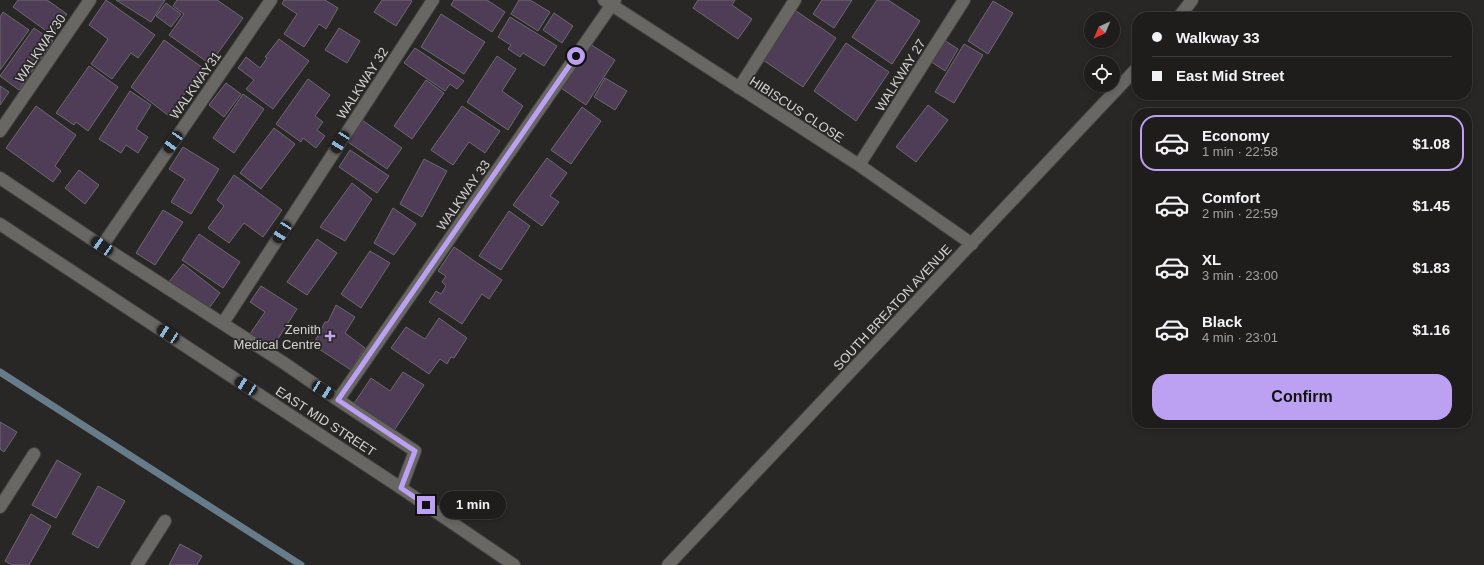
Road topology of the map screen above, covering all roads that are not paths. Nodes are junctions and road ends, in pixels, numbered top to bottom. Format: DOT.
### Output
graph roads {
  1 [pos="90,0"];
  2 [pos="271,0"];
  3 [pos="433,0"];
  4 [pos="795,0"];
  5 [pos="964,0"];
  6 [pos="1192,0"];
  7 [pos="610,2"];
  8 [pos="1183,12"];
  9 [pos="1132,73"];
  10 [pos="739,88"];
  11 [pos="0,131"];
  12 [pos="859,165"];
  13 [pos="0,178"];
  14 [pos="0,224"];
  15 [pos="972,244"];
  16 [pos="102,246"];
  17 [pos="223,323"];
  18 [pos="338,400"];
  19 [pos="34,454"];
  20 [pos="401,488"];
  21 [pos="0,506"];
  22 [pos="165,521"];
  23 [pos="137,565"];
  24 [pos="514,565"];
  25 [pos="668,565"];
  1 -- 11 [label="street, WALKWAY30"];
  2 -- 16 [label="street, WALKWAY31"];
  3 -- 17 [label="street, WALKWAY 32"];
  4 -- 10 [label="street"];
  5 -- 12 [label="street, WALKWAY 27"];
  6 -- 8 [label="street"];
  7 -- 10 [label="street, HIBISCUS CLOSE"];
  7 -- 18 [label="street, WALKWAY 33"];
  9 -- 15 [label="street, SOUTH BREATON AVENUE"];
  10 -- 12 [label="street, HIBISCUS CLOSE"];
  12 -- 15 [label="street, HIBISCUS CLOSE"];
  13 -- 16 [label="street"];
  14 -- 20 [label="street, EAST MID STREET"];
  15 -- 25 [label="street, SOUTH BREATON AVENUE"];
  16 -- 17 [label="street"];
  17 -- 18 [label="street"];
  18 -- 20 [label="street"];
  19 -- 21 [label="street"];
  20 -- 24 [label="street, EAST MID STREET"];
  22 -- 23 [label="street"];
}
